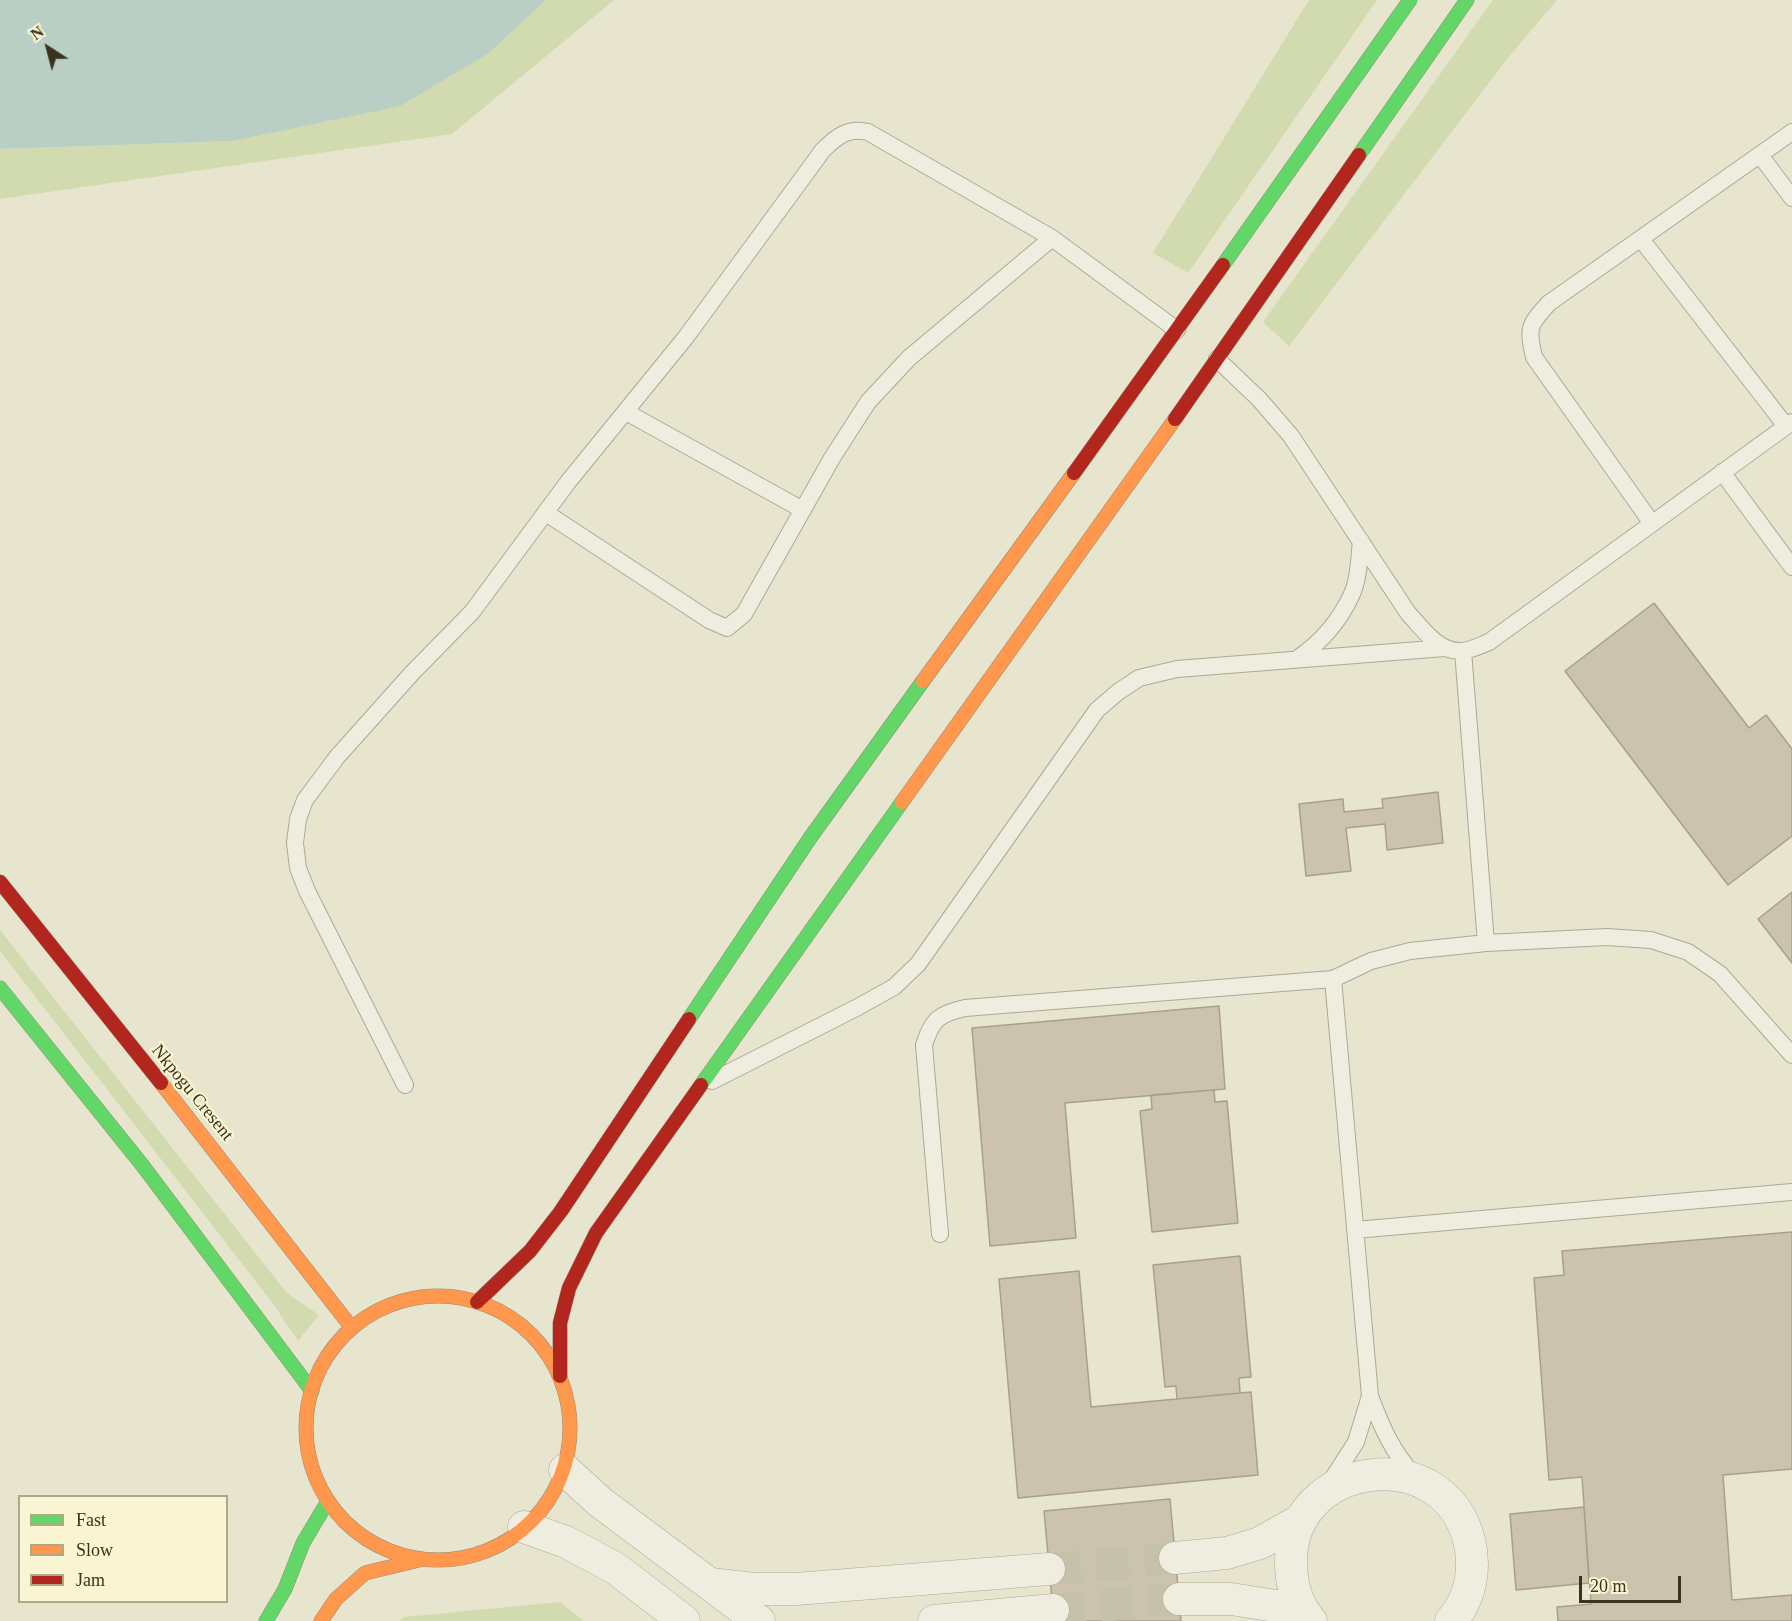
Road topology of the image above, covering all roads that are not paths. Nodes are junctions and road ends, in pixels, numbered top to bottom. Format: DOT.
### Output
graph roads {
  1 [pos="1410,0"];
  2 [pos="1467,0"];
  3 [pos="1792,132"];
  4 [pos="1760,155"];
  5 [pos="1792,198"];
  6 [pos="1052,238"];
  7 [pos="1641,239"];
  8 [pos="1177,330"];
  9 [pos="1217,359"];
  10 [pos="626,412"];
  11 [pos="1789,424"];
  12 [pos="1722,472"];
  13 [pos="803,510"];
  14 [pos="546,513"];
  15 [pos="1651,522"];
  16 [pos="1361,541"];
  17 [pos="1792,567"];
  18 [pos="1445,648"];
  19 [pos="1463,651"];
  20 [pos="1296,660"];
  21 [pos="0,882"];
  22 [pos="1486,943"];
  23 [pos="1333,979"];
  24 [pos="0,987"];
  25 [pos="1792,1055"];
  26 [pos="405,1085"];
  27 [pos="698,1089"];
  28 [pos="1792,1192"];
  29 [pos="1355,1230"];
  30 [pos="940,1234"];
  31 [pos="477,1302"];
  32 [pos="352,1328"];
  33 [pos="560,1376"];
  34 [pos="312,1390"];
  35 [pos="1370,1396"];
  36 [pos="565,1470"];
  37 [pos="1421,1483"];
  38 [pos="328,1501"];
  39 [pos="1310,1509"];
  40 [pos="524,1527"];
  41 [pos="1175,1558"];
  42 [pos="423,1559"];
  43 [pos="1049,1569"];
  44 [pos="710,1584"];
  45 [pos="1179,1599"];
  46 [pos="1053,1610"];
  47 [pos="1306,1616"];
  48 [pos="266,1621"];
  49 [pos="321,1621"];
  50 [pos="684,1621"];
  51 [pos="759,1621"];
  52 [pos="934,1621"];
  53 [pos="1451,1621"];
  1 -- 8 [label="main road"];
  2 -- 9 [label="main road"];
  3 -- 4 [label="lane"];
  4 -- 5 [label="lane"];
  4 -- 7 [label="lane"];
  6 -- 8 [label="lane"];
  6 -- 10 [label="lane"];
  6 -- 13 [label="lane"];
  7 -- 11 [label="lane"];
  7 -- 15 [label="lane"];
  8 -- 31 [label="main road"];
  9 -- 16 [label="lane"];
  9 -- 27 [label="main road"];
  10 -- 13 [label="lane"];
  10 -- 14 [label="lane"];
  11 -- 12 [label="lane"];
  12 -- 15 [label="lane"];
  12 -- 17 [label="lane"];
  13 -- 14 [label="lane"];
  14 -- 26 [label="lane"];
  15 -- 19 [label="lane"];
  16 -- 18 [label="lane"];
  16 -- 20 [label="lane"];
  18 -- 19 [label="lane"];
  18 -- 20 [label="lane"];
  19 -- 22 [label="lane"];
  20 -- 27 [label="lane"];
  21 -- 32 [label="main road, Nkpogu Cresent"];
  22 -- 23 [label="lane"];
  22 -- 25 [label="lane"];
  23 -- 29 [label="lane"];
  23 -- 30 [label="lane"];
  24 -- 34 [label="main road"];
  27 -- 33 [label="main road"];
  28 -- 29 [label="lane"];
  29 -- 35 [label="lane"];
  31 -- 32 [label="main road"];
  31 -- 33 [label="main road"];
  32 -- 34 [label="main road"];
  33 -- 36 [label="main road"];
  34 -- 38 [label="main road"];
  35 -- 37 [label="lane"];
  35 -- 39 [label="lane"];
  36 -- 40 [label="main road"];
  36 -- 44 [label="street"];
  37 -- 39 [label="street"];
  37 -- 53 [label="street"];
  38 -- 42 [label="main road"];
  38 -- 48 [label="main road"];
  39 -- 41 [label="street"];
  39 -- 47 [label="street"];
  40 -- 42 [label="main road"];
  40 -- 50 [label="street"];
  42 -- 49 [label="main road"];
  43 -- 44 [label="street"];
  44 -- 51 [label="street"];
  45 -- 47 [label="street"];
  46 -- 52 [label="street"];
}
